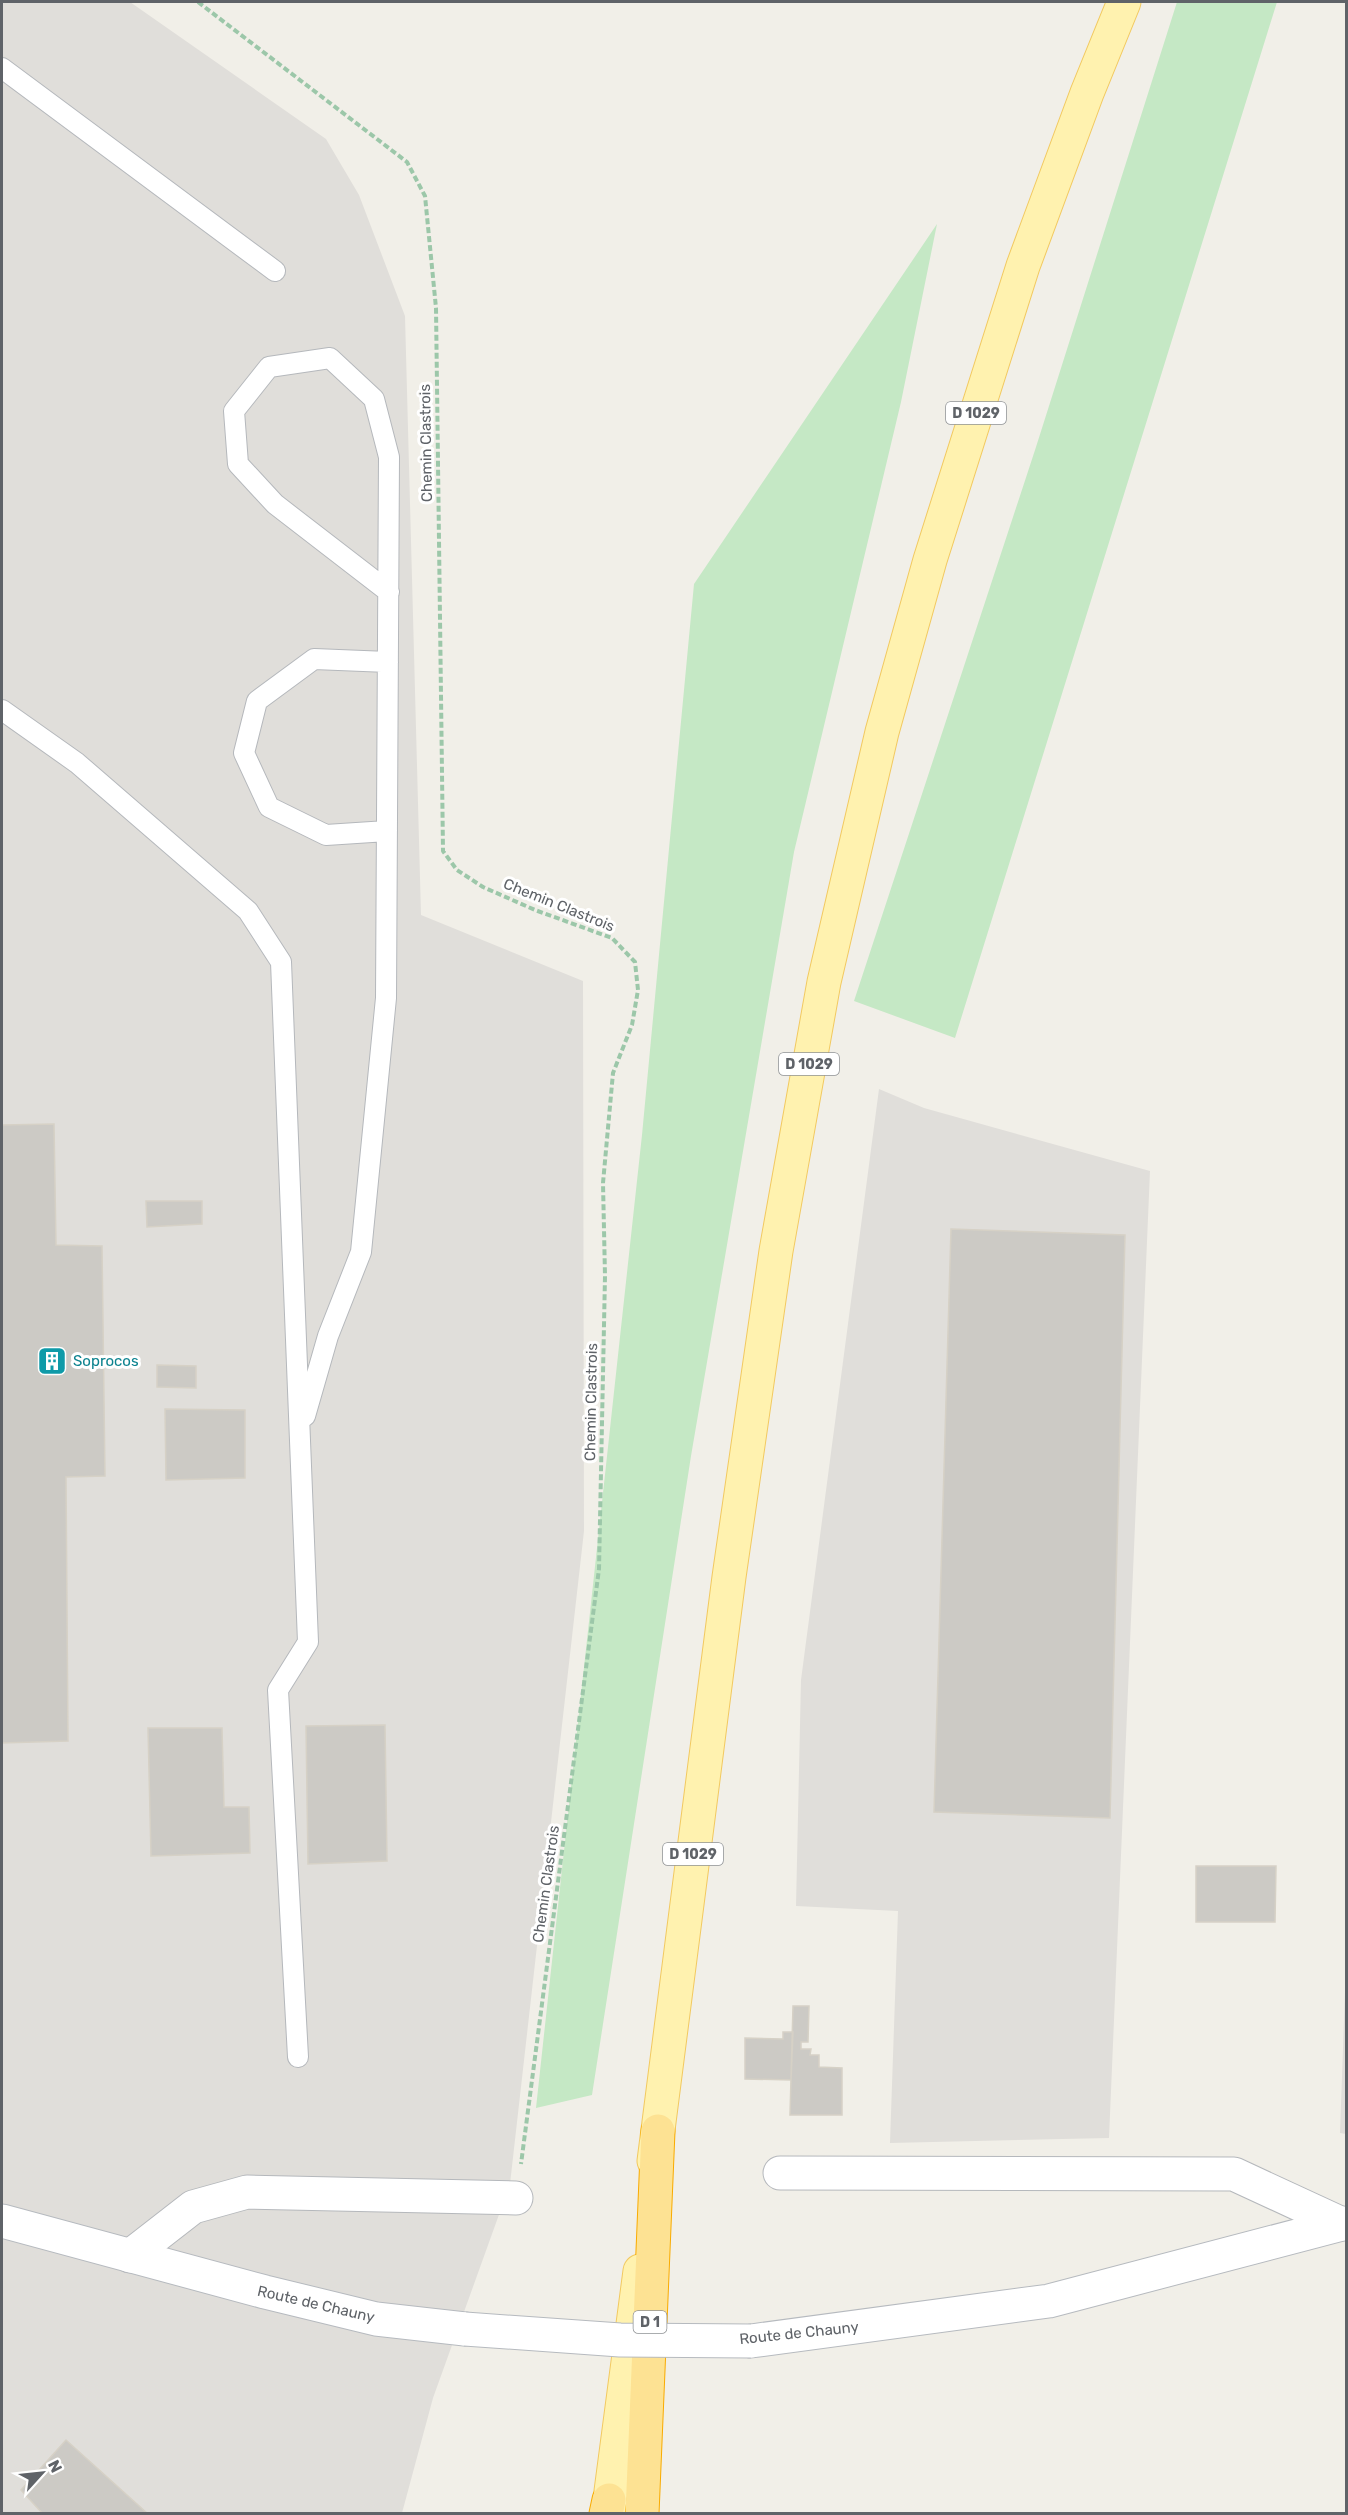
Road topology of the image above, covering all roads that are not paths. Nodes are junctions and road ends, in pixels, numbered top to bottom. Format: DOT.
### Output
graph roads {
  1 [pos="1124,2"];
  2 [pos="2,68"];
  3 [pos="275,271"];
  4 [pos="388,592"];
  5 [pos="388,662"];
  6 [pos="2,710"];
  7 [pos="387,831"];
  8 [pos="300,1433"];
  9 [pos="298,2057"];
  10 [pos="658,2131"];
  11 [pos="780,2173"];
  12 [pos="516,2198"];
  13 [pos="2,2221"];
  14 [pos="1344,2223"];
  15 [pos="130,2256"];
  16 [pos="608,2509"];
  17 [pos="642,2514"];
  1 -- 10 [label="main road, D 1029"];
  2 -- 3 [label="lane"];
  4 -- 4 [label="lane"];
  4 -- 5 [label="lane"];
  5 -- 7 [label="lane"];
  5 -- 7 [label="lane"];
  6 -- 8 [label="lane"];
  7 -- 8 [label="lane"];
  8 -- 9 [label="lane"];
  10 -- 16 [label="main road, D 1029"];
  10 -- 17 [label="highway, D 1"];
  11 -- 14 [label="street"];
  12 -- 15 [label="street"];
  13 -- 15 [label="street, Route de Chauny"];
  14 -- 15 [label="street, Route de Chauny, bridge"];
}
